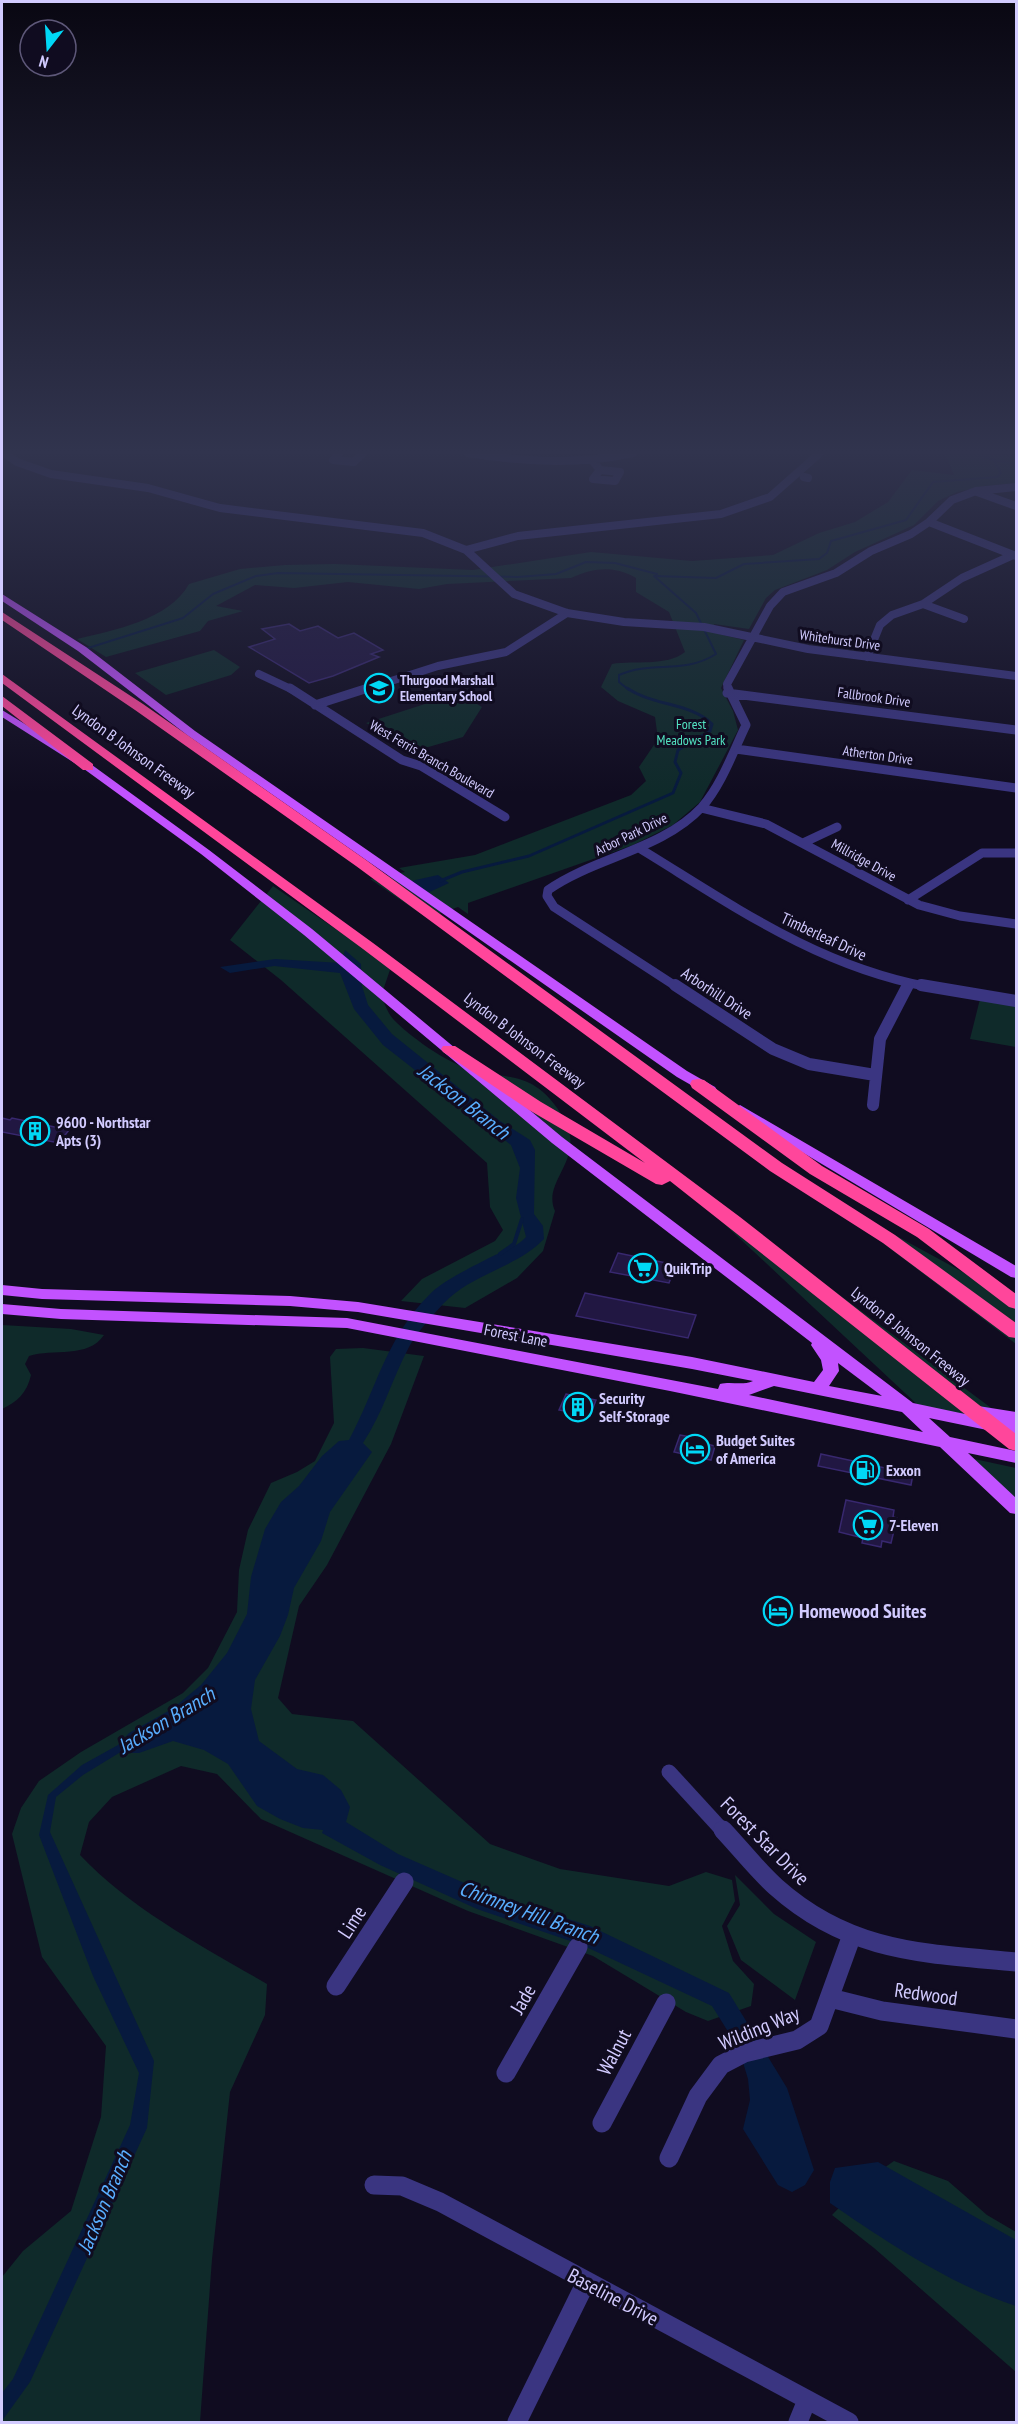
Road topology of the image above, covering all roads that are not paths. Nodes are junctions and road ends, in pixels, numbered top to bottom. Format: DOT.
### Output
graph roads {
  1 [pos="484,566"];
  2 [pos="846,566"];
  3 [pos="991,566"];
  4 [pos="2,597"];
  5 [pos="922,604"];
  6 [pos="2,607"];
  7 [pos="567,613"];
  8 [pos="2,615"];
  9 [pos="964,619"];
  10 [pos="754,638"];
  11 [pos="867,657"];
  12 [pos="111,673"];
  13 [pos="259,674"];
  14 [pos="1017,676"];
  15 [pos="2,678"];
  16 [pos="728,693"];
  17 [pos="2,700"];
  18 [pos="315,705"];
  19 [pos="2,713"];
  20 [pos="1017,730"];
  21 [pos="736,749"];
  22 [pos="88,767"];
  23 [pos="1017,788"];
  24 [pos="701,808"];
  25 [pos="505,817"];
  26 [pos="837,826"];
  27 [pos="805,842"];
  28 [pos="639,848"];
  29 [pos="1017,853"];
  30 [pos="908,900"];
  31 [pos="554,907"];
  32 [pos="1017,924"];
  33 [pos="909,983"];
  34 [pos="1017,1001"];
  35 [pos="449,1049"];
  36 [pos="875,1075"];
  37 [pos="698,1084"];
  38 [pos="873,1105"];
  39 [pos="734,1221"];
  40 [pos="1017,1273"];
  41 [pos="2,1290"];
  42 [pos="137,1297"];
  43 [pos="1017,1303"];
  44 [pos="2,1309"];
  45 [pos="132,1316"];
  46 [pos="808,1331"];
  47 [pos="1017,1332"];
  48 [pos="772,1380"];
  49 [pos="670,1385"];
  50 [pos="818,1389"];
  51 [pos="914,1405"];
  52 [pos="1017,1418"];
  53 [pos="1017,1430"];
  54 [pos="944,1441"];
  55 [pos="1017,1444"];
  56 [pos="1017,1457"];
  57 [pos="1017,1508"];
  58 [pos="669,1772"];
  59 [pos="404,1882"];
  60 [pos="852,1935"];
  61 [pos="578,1947"];
  62 [pos="1017,1962"];
  63 [pos="336,1986"];
  64 [pos="830,1998"];
  65 [pos="666,2003"];
  66 [pos="1017,2029"];
  67 [pos="506,2073"];
  68 [pos="602,2123"];
  69 [pos="669,2158"];
  70 [pos="374,2185"];
  71 [pos="586,2282"];
  72 [pos="807,2400"];
  73 [pos="518,2422"];
  74 [pos="798,2422"];
  75 [pos="849,2422"];
  1 -- 7 [label="street, Whitehurst Drive"];
  2 -- 10 [label="street"];
  3 -- 5 [label="street"];
  4 -- 12 [label="main road"];
  5 -- 9 [label="street"];
  5 -- 11 [label="street"];
  6 -- 12 [label="highway"];
  7 -- 10 [label="street, Whitehurst Drive"];
  7 -- 18 [label="street"];
  8 -- 47 [label="highway"];
  10 -- 11 [label="street, Whitehurst Drive"];
  10 -- 16 [label="street"];
  11 -- 14 [label="street, Whitehurst Drive"];
  12 -- 37 [label="main road"];
  13 -- 18 [label="street, West Ferris Branch Boulevard"];
  15 -- 39 [label="highway, Lyndon B Johnson Freeway"];
  16 -- 20 [label="street, Fallbrook Drive"];
  16 -- 21 [label="street, Arbor Park Drive"];
  17 -- 22 [label="highway"];
  18 -- 25 [label="street, West Ferris Branch Boulevard"];
  19 -- 22 [label="main road"];
  21 -- 23 [label="street, Atherton Drive"];
  21 -- 24 [label="street, Arbor Park Drive"];
  22 -- 35 [label="main road"];
  24 -- 27 [label="street, Millridge Drive"];
  24 -- 28 [label="street, Arbor Park Drive"];
  26 -- 27 [label="street"];
  27 -- 30 [label="street, Millridge Drive"];
  28 -- 31 [label="street, Arbor Park Drive"];
  28 -- 33 [label="street, Timberleaf Drive"];
  29 -- 30 [label="street"];
  30 -- 32 [label="street, Millridge Drive"];
  31 -- 36 [label="street, Arborhill Drive"];
  33 -- 34 [label="street, Timberleaf Drive"];
  33 -- 36 [label="street"];
  35 -- 39 [label="highway"];
  35 -- 46 [label="main road"];
  36 -- 38 [label="street"];
  37 -- 40 [label="main road"];
  37 -- 43 [label="highway"];
  39 -- 55 [label="highway, Lyndon B Johnson Freeway"];
  41 -- 42 [label="main road, Forest Lane"];
  42 -- 45 [label="main road"];
  42 -- 48 [label="main road, Forest Lane"];
  44 -- 45 [label="main road, Forest Lane"];
  45 -- 49 [label="main road, Forest Lane"];
  46 -- 50 [label="main road"];
  46 -- 51 [label="main road"];
  48 -- 49 [label="main road"];
  48 -- 50 [label="main road, Forest Lane"];
  49 -- 54 [label="main road, Forest Lane"];
  50 -- 51 [label="main road, Forest Lane"];
  51 -- 52 [label="main road"];
  51 -- 53 [label="main road, Forest Lane"];
  51 -- 54 [label="main road"];
  54 -- 56 [label="main road, Forest Lane"];
  54 -- 57 [label="main road"];
  58 -- 60 [label="street, Forest Star Drive"];
  59 -- 63 [label="street, Lime"];
  60 -- 62 [label="street, Forest Star Drive"];
  60 -- 64 [label="street, Wilding Way"];
  61 -- 67 [label="street, Jade"];
  64 -- 66 [label="street, Redwood"];
  64 -- 69 [label="street, Wilding Way"];
  65 -- 68 [label="street, Walnut"];
  70 -- 71 [label="street, Baseline Drive"];
  71 -- 72 [label="street, Baseline Drive"];
  71 -- 73 [label="street"];
  72 -- 74 [label="street"];
  72 -- 75 [label="street, Baseline Drive"];
}
